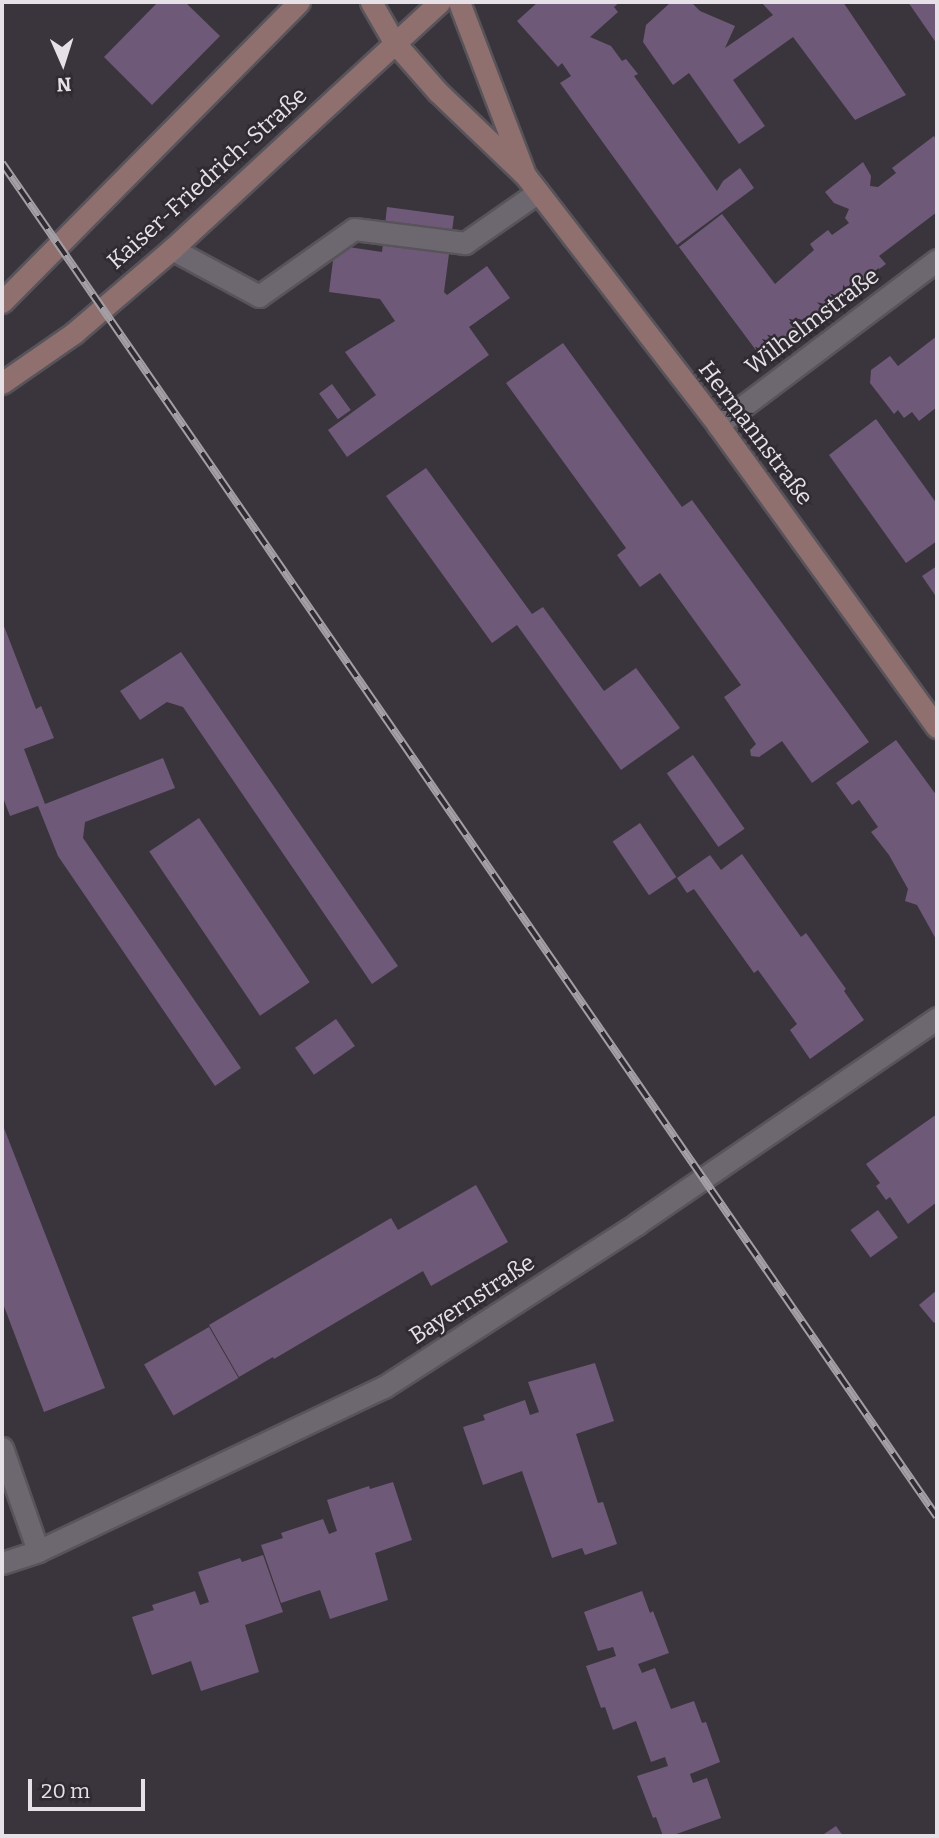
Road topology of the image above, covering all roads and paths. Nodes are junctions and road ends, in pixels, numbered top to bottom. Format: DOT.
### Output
graph roads {
  1 [pos="299,2"];
  2 [pos="371,2"];
  3 [pos="440,2"];
  4 [pos="459,2"];
  5 [pos="394,42"];
  6 [pos="531,184"];
  7 [pos="172,248"];
  8 [pos="937,260"];
  9 [pos="2,302"];
  10 [pos="2,383"];
  11 [pos="718,425"];
  12 [pos="937,727"];
  13 [pos="937,1018"];
  14 [pos="2,1448"];
  15 [pos="38,1551"];
  16 [pos="2,1563"];
  1 -- 9 [label="main road"];
  2 -- 5 [label="main road, Hermannstraße"];
  3 -- 5 [label="main road, Kaiser-Friedrich-Straße"];
  4 -- 6 [label="main road, Hermannstraße"];
  5 -- 6 [label="main road, Hermannstraße"];
  5 -- 7 [label="main road, Kaiser-Friedrich-Straße"];
  6 -- 7 [label="street"];
  6 -- 11 [label="main road, Hermannstraße"];
  7 -- 10 [label="main road, Kaiser-Friedrich-Straße"];
  8 -- 11 [label="street, Wilhelmstraße"];
  11 -- 12 [label="main road, Hermannstraße"];
  13 -- 15 [label="street, Bayernstraße"];
  14 -- 15 [label="street"];
  15 -- 16 [label="street, Bayernstraße"];
}
